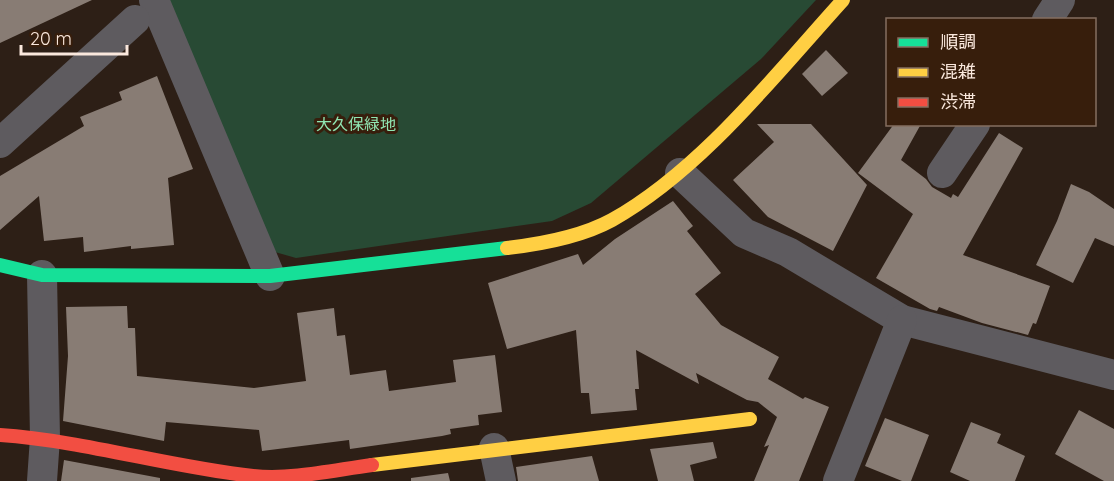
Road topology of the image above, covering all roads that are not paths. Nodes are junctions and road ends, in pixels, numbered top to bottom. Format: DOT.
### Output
graph roads {
  1 [pos="843,0"];
  2 [pos="1060,0"];
  3 [pos="144,10"];
  4 [pos="1048,18"];
  5 [pos="974,126"];
  6 [pos="0,143"];
  7 [pos="680,173"];
  8 [pos="942,173"];
  9 [pos="0,265"];
  10 [pos="42,275"];
  11 [pos="270,276"];
  12 [pos="902,320"];
  13 [pos="1114,375"];
  14 [pos="750,419"];
  15 [pos="0,435"];
  16 [pos="45,438"];
  17 [pos="494,448"];
  18 [pos="312,477"];
  19 [pos="42,481"];
  20 [pos="501,481"];
  21 [pos="838,481"];
  1 -- 7 [label="street"];
  2 -- 4 [label="street"];
  3 -- 6 [label="street"];
  3 -- 11 [label="street"];
  5 -- 8 [label="street"];
  7 -- 11 [label="street"];
  7 -- 12 [label="street"];
  9 -- 10 [label="street"];
  10 -- 11 [label="street"];
  10 -- 16 [label="street"];
  12 -- 13 [label="street"];
  12 -- 21 [label="street"];
  14 -- 17 [label="street"];
  15 -- 16 [label="street"];
  16 -- 18 [label="street"];
  16 -- 19 [label="street"];
  17 -- 18 [label="street"];
  17 -- 20 [label="street"];
}
